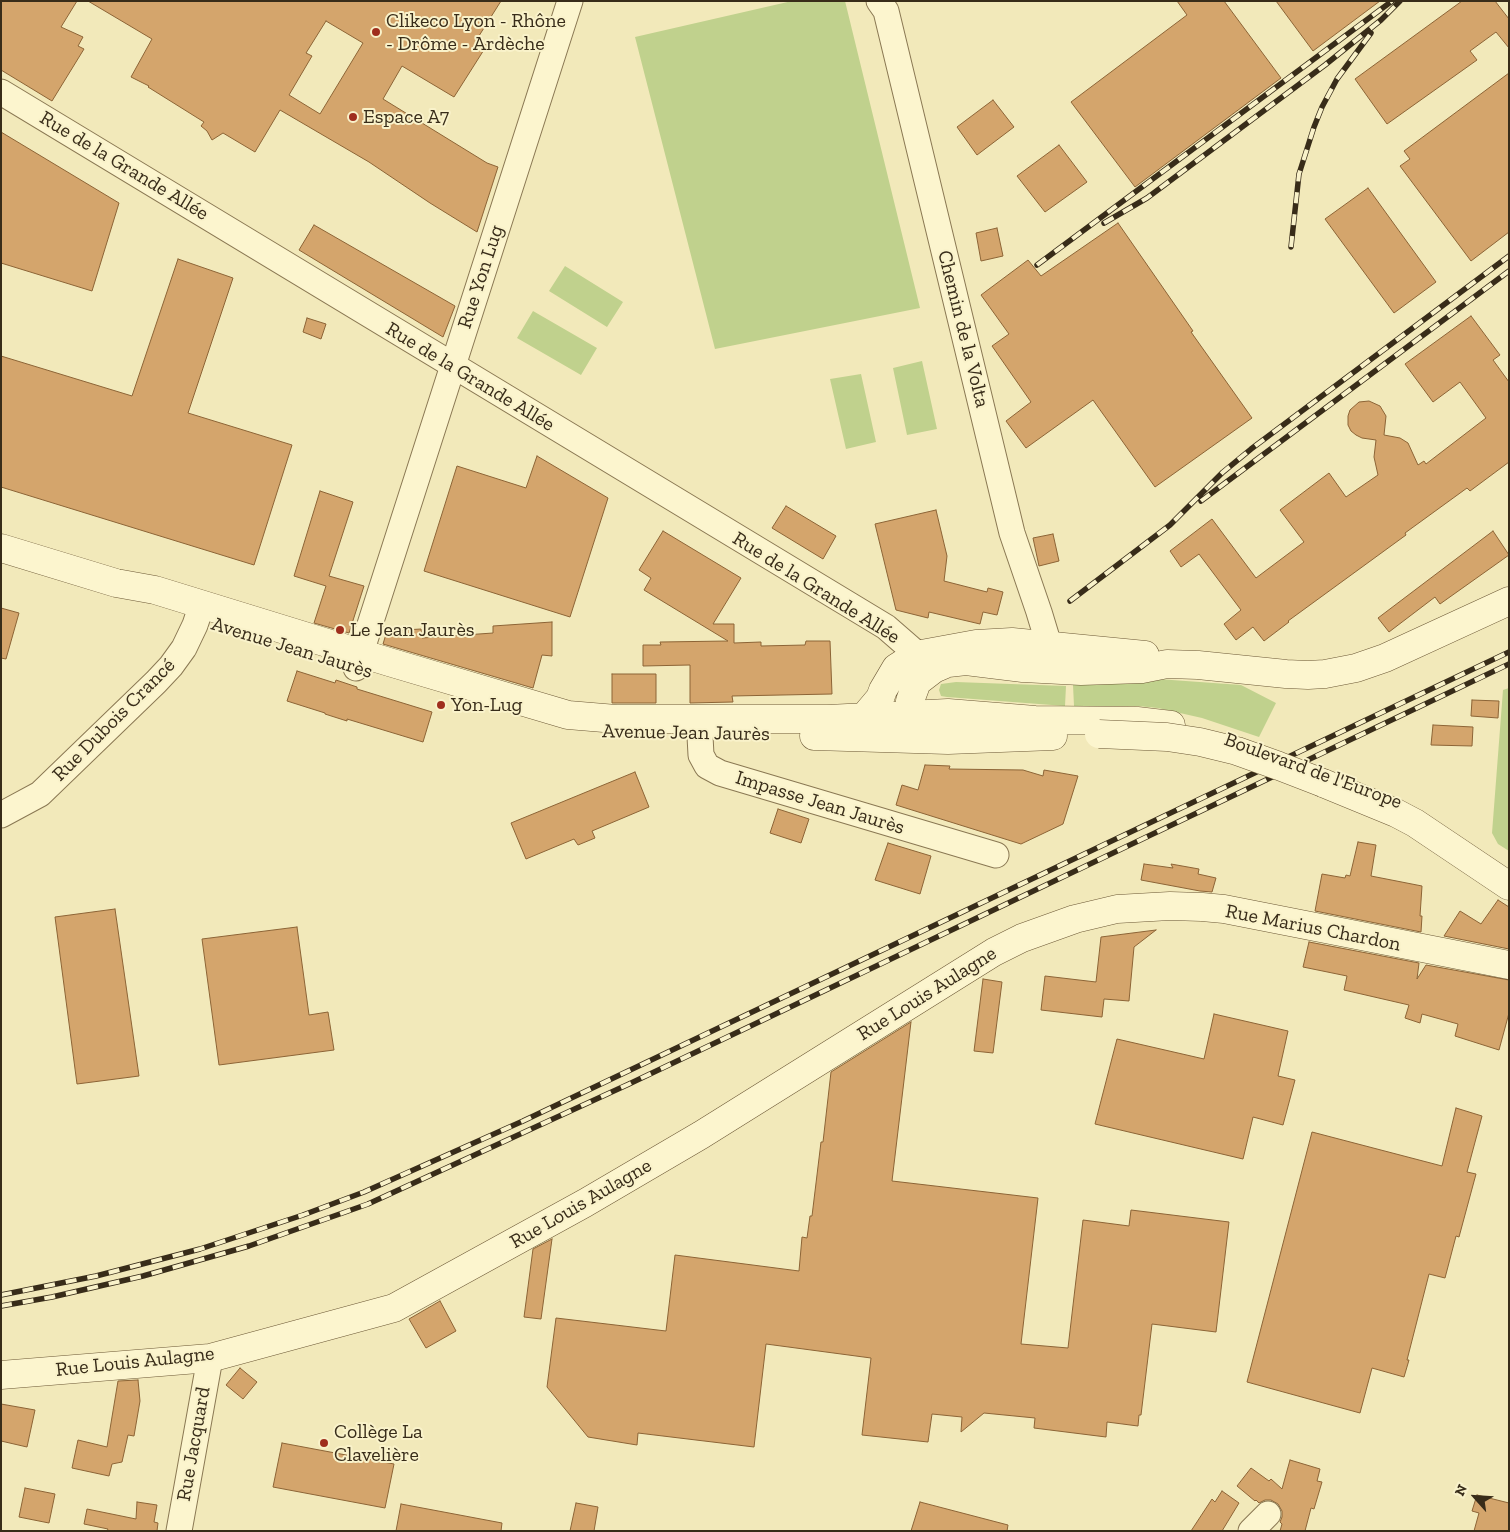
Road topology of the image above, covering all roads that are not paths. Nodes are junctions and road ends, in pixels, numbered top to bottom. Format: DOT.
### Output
graph roads {
  1 [pos="570,1"];
  2 [pos="883,6"];
  3 [pos="1,92"];
  4 [pos="452,366"];
  5 [pos="1,548"];
  6 [pos="1509,601"];
  7 [pos="200,612"];
  8 [pos="1049,645"];
  9 [pos="358,660"];
  10 [pos="925,662"];
  11 [pos="984,663"];
  12 [pos="1167,664"];
  13 [pos="890,718"];
  14 [pos="724,719"];
  15 [pos="1101,727"];
  16 [pos="700,736"];
  17 [pos="1330,780"];
  18 [pos="1,815"];
  19 [pos="996,855"];
  20 [pos="1509,866"];
  21 [pos="1509,886"];
  22 [pos="1117,910"];
  23 [pos="1509,965"];
  24 [pos="210,1358"];
  25 [pos="1,1375"];
  26 [pos="179,1531"];
  1 -- 4 [label="street, Rue Yon Lug"];
  2 -- 8 [label="street, Chemin de la Volta"];
  3 -- 4 [label="street, Rue de la Grande Allée"];
  4 -- 9 [label="street, Rue Yon Lug"];
  4 -- 10 [label="street, Rue de la Grande Allée"];
  5 -- 7 [label="street, Avenue Jean Jaurès"];
  6 -- 12 [label="street"];
  7 -- 9 [label="street, Avenue Jean Jaurès"];
  7 -- 18 [label="street, Rue Dubois Crancé"];
  8 -- 10 [label="street"];
  8 -- 11 [label="street"];
  8 -- 12 [label="street"];
  9 -- 14 [label="street, Avenue Jean Jaurès"];
  9 -- 16 [label="street, Avenue Jean Jaurès"];
  10 -- 11 [label="street"];
  10 -- 13 [label="street"];
  11 -- 12 [label="street"];
  13 -- 14 [label="street, Avenue Jean Jaurès"];
  13 -- 15 [label="street, Avenue Jean Jaurès"];
  13 -- 16 [label="street, Avenue Jean Jaurès"];
  14 -- 16 [label="street"];
  15 -- 17 [label="street, Boulevard de l'Europe"];
  16 -- 19 [label="street, Impasse Jean Jaurès"];
  17 -- 20 [label="street, Boulevard de l'Europe"];
  17 -- 21 [label="street, Boulevard de l'Europe"];
  22 -- 23 [label="street, Rue Marius Chardon"];
  22 -- 24 [label="street, Rue Louis Aulagne"];
  24 -- 25 [label="street, Rue Louis Aulagne"];
  24 -- 26 [label="street, Rue Jacquard"];
}
